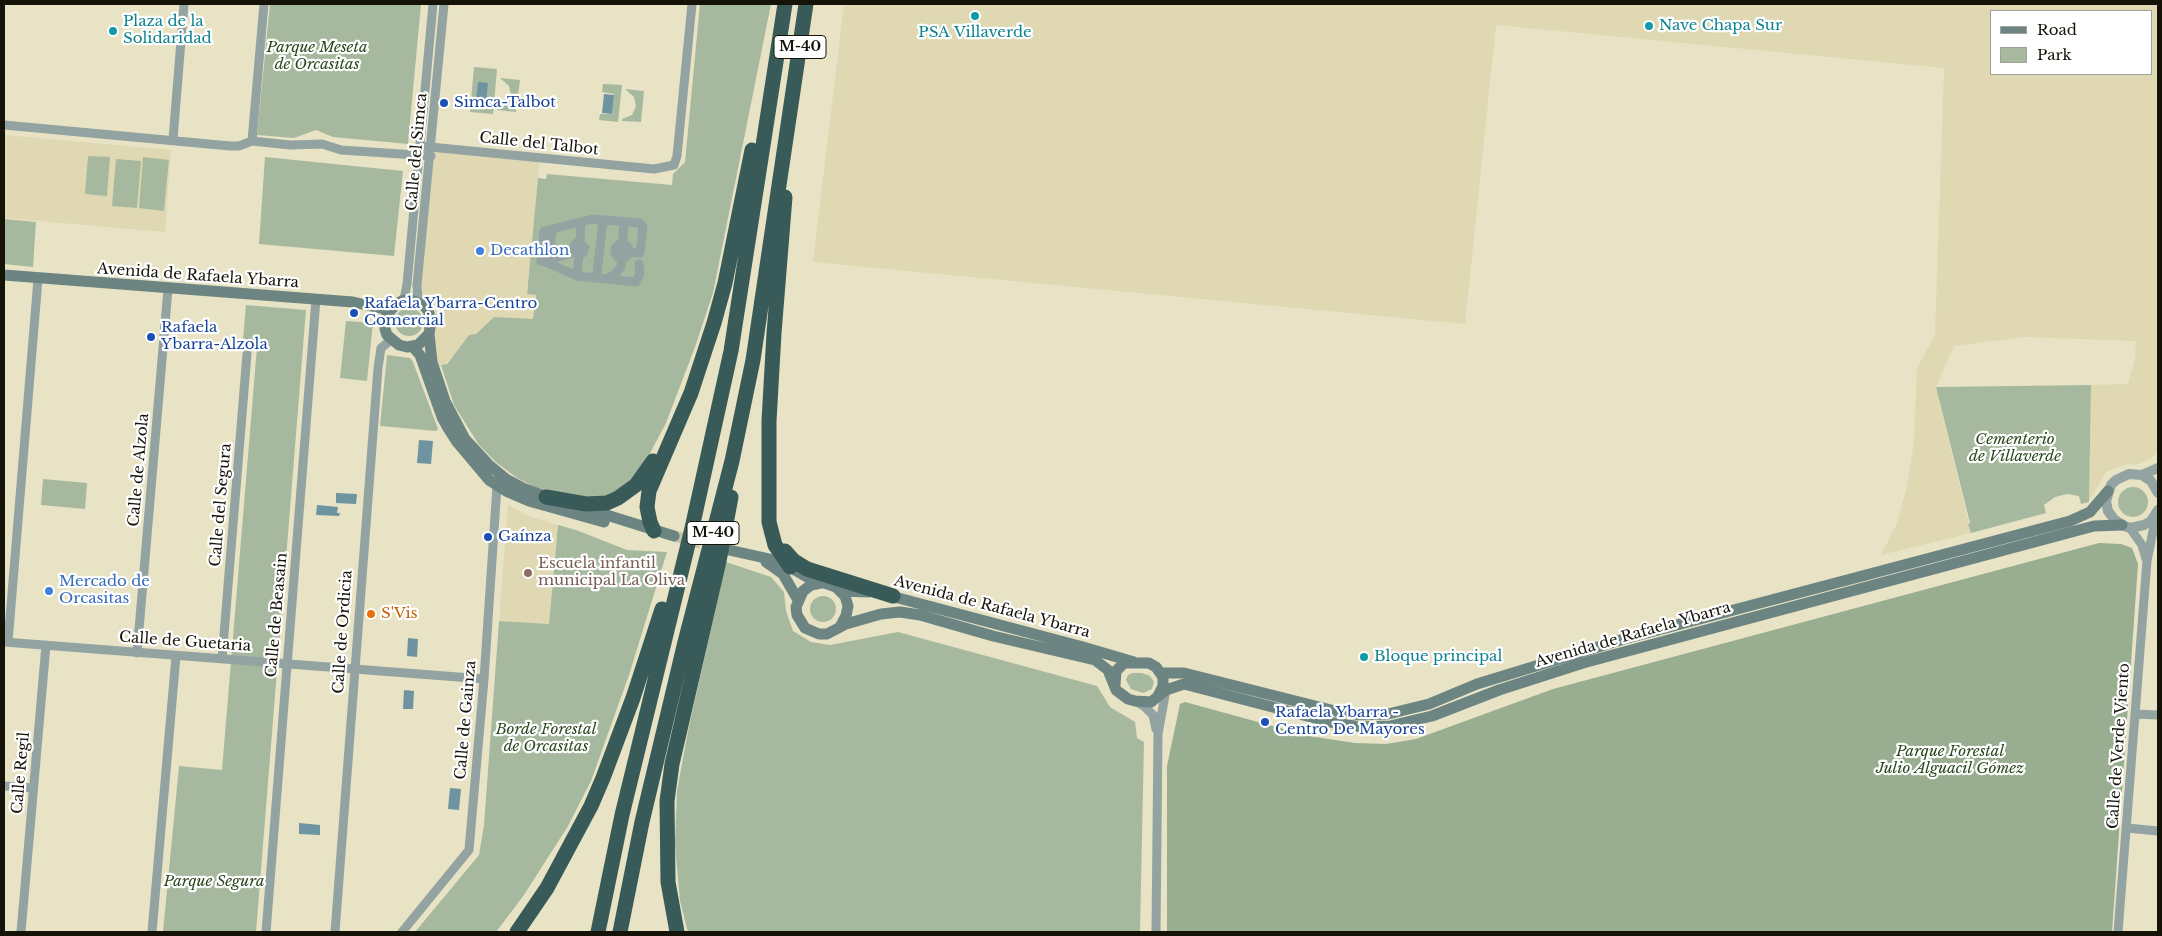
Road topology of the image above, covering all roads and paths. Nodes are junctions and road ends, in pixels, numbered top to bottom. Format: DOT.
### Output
graph roads {
  1 [pos="184,4"];
  2 [pos="264,4"];
  3 [pos="433,4"];
  4 [pos="444,4"];
  5 [pos="692,4"];
  6 [pos="785,4"];
  7 [pos="806,4"];
  8 [pos="776,65"];
  9 [pos="4,125"];
  10 [pos="787,130"];
  11 [pos="173,139"];
  12 [pos="252,141"];
  13 [pos="420,151"];
  14 [pos="431,152"];
  15 [pos="603,220"];
  16 [pos="581,222"];
  17 [pos="624,222"];
  18 [pos="622,244"];
  19 [pos="580,249"];
  20 [pos="600,250"];
  21 [pos="614,251"];
  22 [pos="629,252"];
  23 [pos="640,253"];
  24 [pos="599,261"];
  25 [pos="621,261"];
  26 [pos="548,263"];
  27 [pos="577,272"];
  28 [pos="4,275"];
  29 [pos="605,276"];
  30 [pos="38,279"];
  31 [pos="168,289"];
  32 [pos="316,299"];
  33 [pos="404,300"];
  34 [pos="418,302"];
  35 [pos="389,310"];
  36 [pos="429,334"];
  37 [pos="391,340"];
  38 [pos="413,347"];
  39 [pos="247,354"];
  40 [pos="700,365"];
  41 [pos="732,461"];
  42 [pos="2158,468"];
  43 [pos="2142,475"];
  44 [pos="497,486"];
  45 [pos="2108,491"];
  46 [pos="2158,493"];
  47 [pos="546,497"];
  48 [pos="770,498"];
  49 [pos="2157,513"];
  50 [pos="2126,526"];
  51 [pos="692,528"];
  52 [pos="654,531"];
  53 [pos="674,536"];
  54 [pos="729,550"];
  55 [pos="757,557"];
  56 [pos="2147,561"];
  57 [pos="790,567"];
  58 [pos="821,583"];
  59 [pos="841,591"];
  60 [pos="893,596"];
  61 [pos="798,600"];
  62 [pos="840,627"];
  63 [pos="6,642"];
  64 [pos="46,645"];
  65 [pos="137,653"];
  66 [pos="176,656"];
  67 [pos="222,659"];
  68 [pos="1134,662"];
  69 [pos="288,664"];
  70 [pos="354,669"];
  71 [pos="1161,672"];
  72 [pos="484,679"];
  73 [pos="1116,690"];
  74 [pos="1166,690"];
  75 [pos="1157,698"];
  76 [pos="1135,701"];
  77 [pos="2135,714"];
  78 [pos="2158,716"];
  79 [pos="1158,734"];
  80 [pos="4,786"];
  81 [pos="33,788"];
  82 [pos="2127,828"];
  83 [pos="2158,831"];
  84 [pos="21,932"];
  85 [pos="152,932"];
  86 [pos="266,932"];
  87 [pos="335,932"];
  88 [pos="402,932"];
  89 [pos="517,932"];
  90 [pos="598,932"];
  91 [pos="620,932"];
  92 [pos="677,932"];
  93 [pos="1156,932"];
  94 [pos="2118,932"];
  1 -- 11 [label="street"];
  2 -- 12 [label="street"];
  3 -- 13 [label="street, Calle del Simca"];
  4 -- 14 [label="street, Calle del Simca"];
  5 -- 14 [label="street, Calle del Talbot"];
  6 -- 8 [label="highway, M-40"];
  7 -- 10 [label="highway, M-40"];
  8 -- 40 [label="highway"];
  8 -- 51 [label="highway, M-40"];
  9 -- 11 [label="street, Calle del Talbot"];
  10 -- 41 [label="highway, M-40"];
  10 -- 48 [label="highway"];
  11 -- 12 [label="street, Calle del Talbot"];
  12 -- 13 [label="street, Calle del Talbot"];
  13 -- 14 [label="street, Calle del Talbot"];
  13 -- 33 [label="street, Calle del Simca"];
  14 -- 34 [label="street, Calle del Simca"];
  15 -- 16 [label="street"];
  15 -- 17 [label="street"];
  15 -- 20 [label="street"];
  16 -- 19 [label="street"];
  16 -- 26 [label="street"];
  17 -- 18 [label="street"];
  17 -- 23 [label="street"];
  18 -- 21 [label="street"];
  18 -- 22 [label="street"];
  18 -- 25 [label="street"];
  19 -- 20 [label="street"];
  19 -- 26 [label="street"];
  19 -- 27 [label="street"];
  20 -- 21 [label="street"];
  20 -- 24 [label="street"];
  21 -- 25 [label="street"];
  22 -- 23 [label="street"];
  22 -- 25 [label="street"];
  23 -- 29 [label="street"];
  24 -- 25 [label="street"];
  24 -- 29 [label="street"];
  25 -- 29 [label="street"];
  26 -- 27 [label="street"];
  27 -- 29 [label="street"];
  28 -- 30 [label="main road, Avenida de Rafaela Ybarra"];
  30 -- 31 [label="main road, Avenida de Rafaela Ybarra"];
  30 -- 63 [label="street"];
  31 -- 32 [label="main road, Avenida de Rafaela Ybarra"];
  31 -- 65 [label="street, Calle de Alzola"];
  32 -- 35 [label="main road, Avenida de Rafaela Ybarra"];
  32 -- 69 [label="street, Calle de Beasain"];
  33 -- 34 [label="main road"];
  33 -- 35 [label="main road"];
  34 -- 36 [label="main road"];
  35 -- 37 [label="main road"];
  36 -- 38 [label="main road"];
  36 -- 47 [label="main road"];
  37 -- 38 [label="main road"];
  37 -- 70 [label="street, Calle de Ordicia"];
  38 -- 44 [label="main road"];
  39 -- 67 [label="street, Calle del Segura"];
  40 -- 47 [label="highway"];
  40 -- 52 [label="highway"];
  41 -- 91 [label="highway, M-40"];
  41 -- 92 [label="highway"];
  42 -- 43 [label="street"];
  43 -- 45 [label="street"];
  43 -- 46 [label="street"];
  44 -- 52 [label="main road"];
  44 -- 72 [label="street, Calle de Gainza"];
  45 -- 50 [label="street"];
  45 -- 71 [label="main road, Avenida de Rafaela Ybarra"];
  47 -- 52 [label="main road"];
  48 -- 57 [label="highway"];
  48 -- 60 [label="highway"];
  49 -- 50 [label="street"];
  49 -- 56 [label="street, Calle de Verde Viento"];
  50 -- 56 [label="street, Calle de Verde Viento"];
  50 -- 74 [label="main road, Avenida de Rafaela Ybarra"];
  51 -- 89 [label="highway"];
  51 -- 90 [label="highway, M-40"];
  52 -- 53 [label="main road"];
  54 -- 55 [label="main road, Avenida de Rafaela Ybarra"];
  55 -- 57 [label="main road, Avenida de Rafaela Ybarra"];
  55 -- 61 [label="main road, Avenida de Rafaela Ybarra"];
  56 -- 77 [label="street, Calle de Verde Viento"];
  57 -- 58 [label="main road, Avenida de Rafaela Ybarra"];
  58 -- 59 [label="main road, Avenida de Rafaela Ybarra"];
  58 -- 61 [label="main road"];
  59 -- 60 [label="main road, Avenida de Rafaela Ybarra"];
  59 -- 62 [label="main road"];
  60 -- 68 [label="main road, Avenida de Rafaela Ybarra"];
  61 -- 62 [label="main road, Avenida de Rafaela Ybarra"];
  62 -- 73 [label="main road, Avenida de Rafaela Ybarra"];
  63 -- 64 [label="street, Calle de Guetaria"];
  64 -- 65 [label="street, Calle de Guetaria"];
  64 -- 81 [label="street, Calle Regil"];
  65 -- 66 [label="street, Calle de Guetaria"];
  66 -- 67 [label="street, Calle de Guetaria"];
  66 -- 85 [label="street"];
  67 -- 69 [label="street, Calle de Guetaria"];
  68 -- 71 [label="main road, Avenida de Rafaela Ybarra"];
  68 -- 73 [label="main road"];
  69 -- 70 [label="street, Calle de Guetaria"];
  69 -- 86 [label="street, Calle de Beasain"];
  70 -- 72 [label="street, Calle de Guetaria"];
  70 -- 87 [label="street, Calle de Ordicia"];
  71 -- 75 [label="main road"];
  72 -- 88 [label="street, Calle de Gainza"];
  73 -- 76 [label="main road"];
  74 -- 75 [label="main road"];
  74 -- 79 [label="street"];
  75 -- 76 [label="main road"];
  76 -- 79 [label="street"];
  77 -- 78 [label="street"];
  77 -- 82 [label="street, Calle de Verde Viento"];
  79 -- 93 [label="street"];
  80 -- 81 [label="street"];
  81 -- 84 [label="street, Calle Regil"];
  82 -- 83 [label="street"];
  82 -- 94 [label="street, Calle de Verde Viento"];
}
